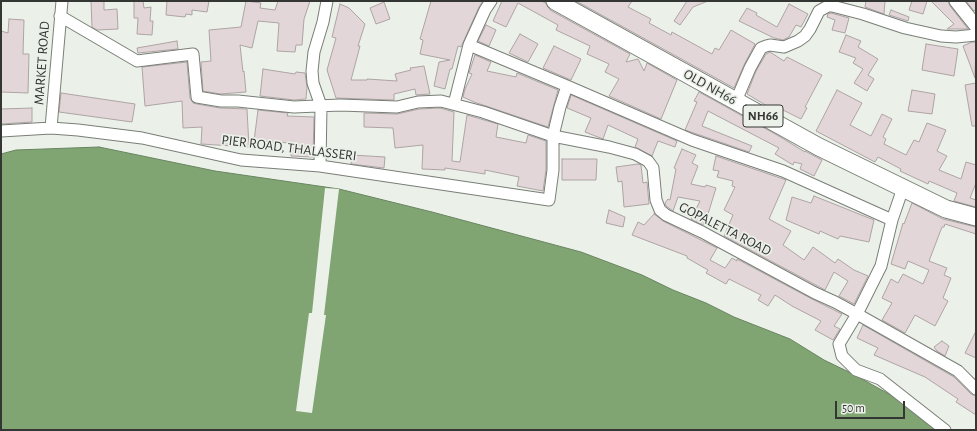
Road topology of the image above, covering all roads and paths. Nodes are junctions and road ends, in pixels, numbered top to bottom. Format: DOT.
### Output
graph roads {
  1 [pos="62,1"];
  2 [pos="327,1"];
  3 [pos="491,1"];
  4 [pos="956,1"];
  5 [pos="567,4"];
  6 [pos="60,16"];
  7 [pos="976,26"];
  8 [pos="976,35"];
  9 [pos="469,45"];
  10 [pos="567,86"];
  11 [pos="736,101"];
  12 [pos="454,104"];
  13 [pos="321,106"];
  14 [pos="52,128"];
  15 [pos="1,131"];
  16 [pos="553,136"];
  17 [pos="320,166"];
  18 [pos="903,188"];
  19 [pos="976,217"];
  20 [pos="892,220"];
  21 [pos="857,314"];
  22 [pos="976,389"];
  23 [pos="945,430"];
  1 -- 6 [label="street, MARKET ROAD"];
  2 -- 13 [label="street"];
  3 -- 9 [label="street"];
  4 -- 7 [label="street"];
  5 -- 11 [label="main road, OLD NH66 / NH66"];
  6 -- 13 [label="street, GOPALETTA ROAD"];
  6 -- 14 [label="street, MARKET ROAD"];
  8 -- 11 [label="street"];
  9 -- 10 [label="street"];
  9 -- 12 [label="street"];
  10 -- 16 [label="street"];
  10 -- 20 [label="street"];
  11 -- 18 [label="main road, OLD NH66 / NH66"];
  12 -- 13 [label="street, GOPALETTA ROAD"];
  12 -- 16 [label="street, GOPALETTA ROAD"];
  13 -- 17 [label="street"];
  14 -- 15 [label="street, PIER ROAD, THALASSERI"];
  14 -- 17 [label="street, PIER ROAD, THALASSERI"];
  16 -- 17 [label="street, PIER ROAD, THALASSERI"];
  16 -- 21 [label="street, GOPALETTA ROAD"];
  18 -- 19 [label="main road, OLD NH66 / NH66"];
  18 -- 20 [label="street"];
  20 -- 21 [label="street"];
  21 -- 22 [label="street, GOPALETTA ROAD"];
  21 -- 23 [label="street"];
}
